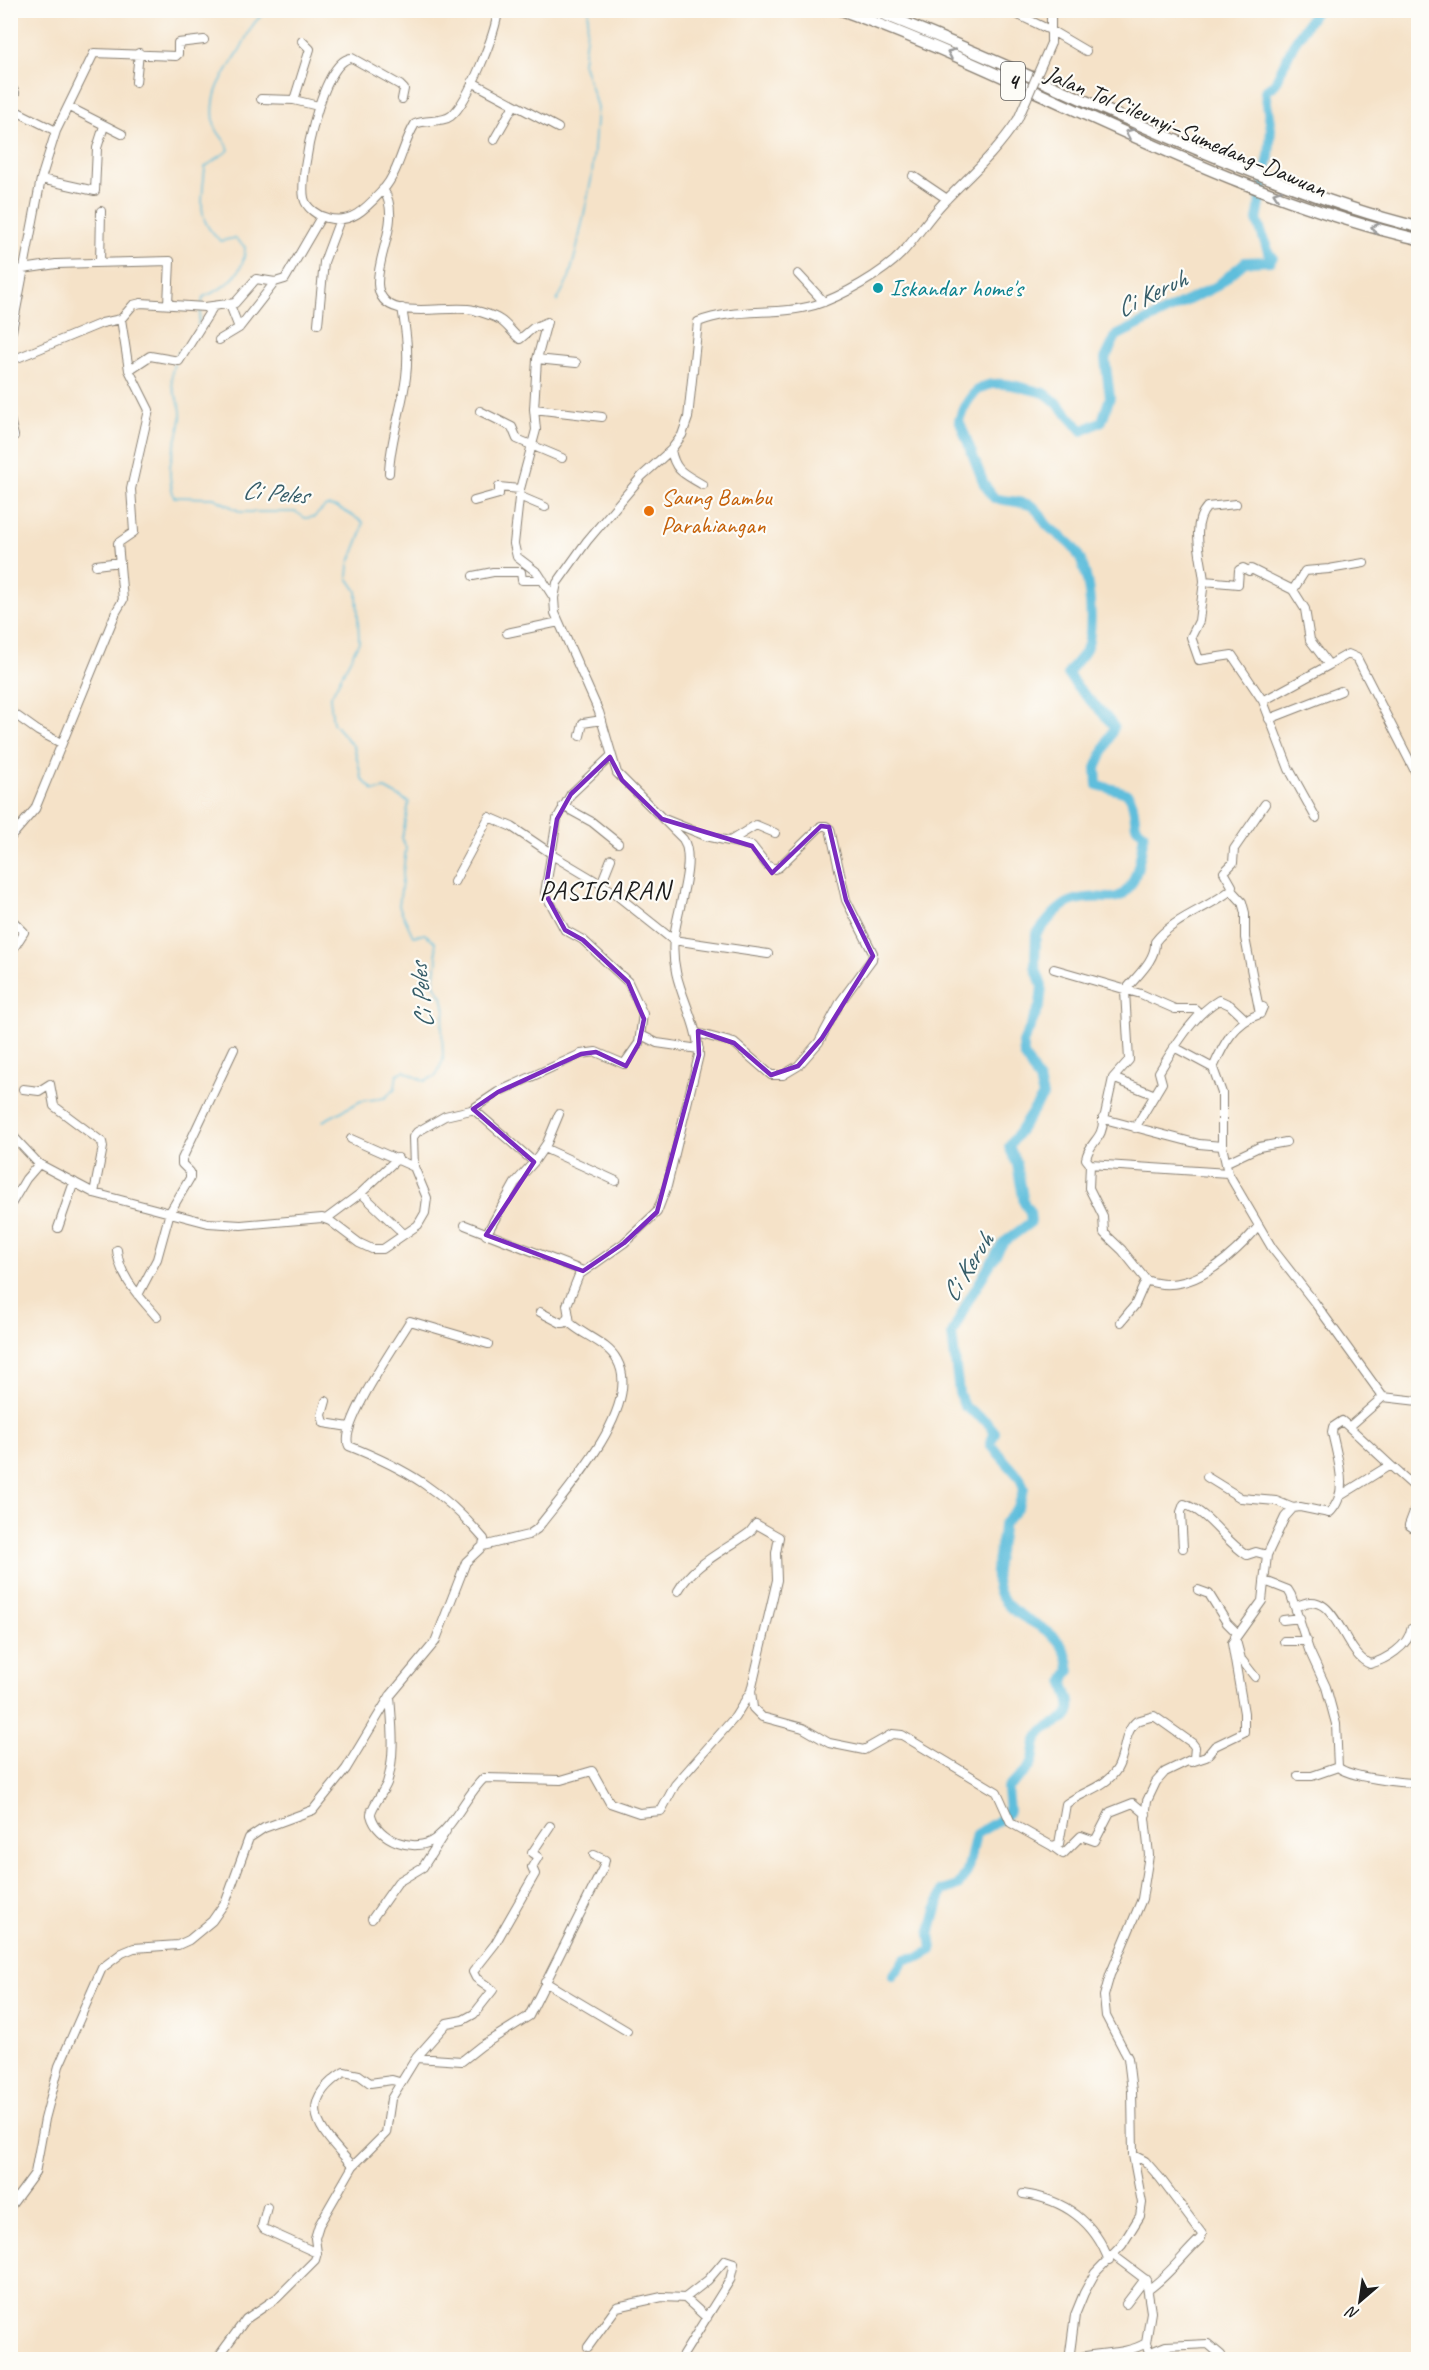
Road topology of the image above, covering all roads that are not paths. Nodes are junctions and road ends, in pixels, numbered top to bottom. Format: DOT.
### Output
graph roads {
  1 [pos="498,10"];
  2 [pos="841,10"];
  3 [pos="872,10"];
  4 [pos="1008,10"];
  5 [pos="1051,10"];
  6 [pos="1052,31"];
  7 [pos="204,40"];
  8 [pos="302,41"];
  9 [pos="1086,51"];
  10 [pos="139,54"];
  11 [pos="136,82"];
  12 [pos="472,82"];
  13 [pos="10,84"];
  14 [pos="261,99"];
  15 [pos="402,99"];
  16 [pos="10,100"];
  17 [pos="294,100"];
  18 [pos="514,105"];
  19 [pos="318,106"];
  20 [pos="69,107"];
  21 [pos="10,108"];
  22 [pos="104,126"];
  23 [pos="558,128"];
  24 [pos="56,131"];
  25 [pos="122,135"];
  26 [pos="494,140"];
  27 [pos="1184,152"];
  28 [pos="913,176"];
  29 [pos="41,179"];
  30 [pos="384,189"];
  31 [pos="947,199"];
  32 [pos="1333,209"];
  33 [pos="101,211"];
  34 [pos="321,217"];
  35 [pos="339,222"];
  36 [pos="1419,227"];
  37 [pos="1419,239"];
  38 [pos="100,263"];
  39 [pos="23,269"];
  40 [pos="10,271"];
  41 [pos="798,274"];
  42 [pos="275,282"];
  43 [pos="824,302"];
  44 [pos="168,304"];
  45 [pos="230,305"];
  46 [pos="209,307"];
  47 [pos="402,308"];
  48 [pos="121,319"];
  49 [pos="318,324"];
  50 [pos="239,328"];
  51 [pos="11,331"];
  52 [pos="219,340"];
  53 [pos="537,359"];
  54 [pos="10,361"];
  55 [pos="576,363"];
  56 [pos="129,370"];
  57 [pos="534,409"];
  58 [pos="480,411"];
  59 [pos="602,417"];
  60 [pos="10,419"];
  61 [pos="14,436"];
  62 [pos="531,446"];
  63 [pos="671,450"];
  64 [pos="562,458"];
  65 [pos="390,473"];
  66 [pos="703,485"];
  67 [pos="519,493"];
  68 [pos="474,501"];
  69 [pos="1236,504"];
  70 [pos="545,507"];
  71 [pos="120,562"];
  72 [pos="1364,563"];
  73 [pos="96,565"];
  74 [pos="473,576"];
  75 [pos="543,580"];
  76 [pos="1204,580"];
  77 [pos="1293,590"];
  78 [pos="554,598"];
  79 [pos="559,622"];
  80 [pos="507,633"];
  81 [pos="1329,665"];
  82 [pos="1341,691"];
  83 [pos="1263,700"];
  84 [pos="10,711"];
  85 [pos="1269,719"];
  86 [pos="602,720"];
  87 [pos="580,736"];
  88 [pos="61,743"];
  89 [pos="610,757"];
  90 [pos="1419,777"];
  91 [pos="1265,804"];
  92 [pos="563,807"];
  93 [pos="1316,818"];
  94 [pos="662,819"];
  95 [pos="775,833"];
  96 [pos="10,838"];
  97 [pos="730,841"];
  98 [pos="618,843"];
  99 [pos="552,855"];
  100 [pos="611,859"];
  101 [pos="454,882"];
  102 [pos="601,884"];
  103 [pos="1231,890"];
  104 [pos="10,918"];
  105 [pos="674,940"];
  106 [pos="10,954"];
  107 [pos="768,954"];
  108 [pos="1054,969"];
  109 [pos="1125,991"];
  110 [pos="1200,1014"];
  111 [pos="1245,1019"];
  112 [pos="697,1033"];
  113 [pos="641,1035"];
  114 [pos="1174,1047"];
  115 [pos="234,1049"];
  116 [pos="699,1049"];
  117 [pos="1213,1068"];
  118 [pos="1113,1078"];
  119 [pos="23,1089"];
  120 [pos="1155,1095"];
  121 [pos="473,1109"];
  122 [pos="559,1114"];
  123 [pos="1103,1118"];
  124 [pos="1135,1128"];
  125 [pos="10,1134"];
  126 [pos="351,1139"];
  127 [pos="1286,1142"];
  128 [pos="1222,1146"];
  129 [pos="544,1148"];
  130 [pos="398,1158"];
  131 [pos="534,1162"];
  132 [pos="1227,1162"];
  133 [pos="39,1164"];
  134 [pos="1090,1164"];
  135 [pos="414,1167"];
  136 [pos="1228,1173"];
  137 [pos="616,1181"];
  138 [pos="74,1182"];
  139 [pos="94,1193"];
  140 [pos="361,1193"];
  141 [pos="10,1206"];
  142 [pos="170,1212"];
  143 [pos="326,1219"];
  144 [pos="465,1225"];
  145 [pos="1258,1227"];
  146 [pos="58,1228"];
  147 [pos="404,1234"];
  148 [pos="486,1235"];
  149 [pos="117,1250"];
  150 [pos="583,1271"];
  151 [pos="1146,1280"];
  152 [pos="138,1295"];
  153 [pos="540,1312"];
  154 [pos="568,1316"];
  155 [pos="157,1317"];
  156 [pos="1120,1322"];
  157 [pos="488,1344"];
  158 [pos="1383,1396"];
  159 [pos="326,1401"];
  160 [pos="1419,1401"];
  161 [pos="349,1427"];
  162 [pos="1349,1427"];
  163 [pos="1390,1465"];
  164 [pos="1207,1477"];
  165 [pos="1419,1490"];
  166 [pos="1340,1496"];
  167 [pos="1419,1501"];
  168 [pos="1293,1508"];
  169 [pos="1419,1531"];
  170 [pos="483,1546"];
  171 [pos="1183,1548"];
  172 [pos="1267,1556"];
  173 [pos="1265,1581"];
  174 [pos="1198,1590"];
  175 [pos="678,1592"];
  176 [pos="1296,1607"];
  177 [pos="1300,1618"];
  178 [pos="1283,1620"];
  179 [pos="1411,1629"];
  180 [pos="1236,1635"];
  181 [pos="1284,1641"];
  182 [pos="1307,1641"];
  183 [pos="1255,1677"];
  184 [pos="751,1691"];
  185 [pos="390,1696"];
  186 [pos="1191,1762"];
  187 [pos="1338,1767"];
  188 [pos="1298,1776"];
  189 [pos="1419,1784"];
  190 [pos="1146,1814"];
  191 [pos="449,1824"];
  192 [pos="550,1826"];
  193 [pos="1052,1846"];
  194 [pos="594,1855"];
  195 [pos="372,1919"];
  196 [pos="545,1982"];
  197 [pos="627,2031"];
  198 [pos="416,2058"];
  199 [pos="399,2082"];
  200 [pos="1134,2155"];
  201 [pos="354,2166"];
  202 [pos="1023,2194"];
  203 [pos="10,2207"];
  204 [pos="267,2207"];
  205 [pos="317,2253"];
  206 [pos="1111,2258"];
  207 [pos="1145,2279"];
  208 [pos="1148,2290"];
  209 [pos="685,2298"];
  210 [pos="1126,2304"];
  211 [pos="706,2318"];
  212 [pos="1146,2343"];
  213 [pos="588,2347"];
  214 [pos="10,2351"];
  215 [pos="1221,2355"];
  216 [pos="1151,2356"];
  217 [pos="16,2360"];
  218 [pos="216,2360"];
  219 [pos="680,2360"];
  220 [pos="1070,2360"];
  1 -- 12 [label="street"];
  27 -- 2 [label="highway, Jalan Tol Cileunyi–Sumedang–Dawuan / 4, one-way"];
  3 -- 27 [label="highway, Jalan Tol Cileunyi–Sumedang–Dawuan / 4"];
  4 -- 6 [label="street"];
  5 -- 6 [label="street"];
  6 -- 9 [label="street"];
  6 -- 31 [label="street, bridge"];
  7 -- 10 [label="street"];
  8 -- 17 [label="street"];
  10 -- 11 [label="street"];
  10 -- 20 [label="street"];
  12 -- 18 [label="street"];
  12 -- 30 [label="street"];
  13 -- 16 [label="street"];
  14 -- 17 [label="street"];
  15 -- 19 [label="street"];
  17 -- 19 [label="street"];
  18 -- 23 [label="street"];
  18 -- 26 [label="street"];
  19 -- 34 [label="street"];
  20 -- 22 [label="street"];
  20 -- 24 [label="street"];
  21 -- 24 [label="street"];
  22 -- 25 [label="street"];
  22 -- 29 [label="street"];
  24 -- 29 [label="street"];
  27 -- 32 [label="highway, Jalan Tol Cileunyi–Sumedang–Dawuan / 4"];
  28 -- 31 [label="street"];
  29 -- 39 [label="street"];
  30 -- 35 [label="street"];
  30 -- 47 [label="street"];
  31 -- 43 [label="street"];
  32 -- 36 [label="highway, Jalan Tol Cileunyi–Sumedang–Dawuan / 4"];
  37 -- 32 [label="highway, Jalan Tol Cileunyi–Sumedang–Dawuan / 4, one-way"];
  33 -- 38 [label="street"];
  34 -- 35 [label="street"];
  34 -- 42 [label="street"];
  35 -- 49 [label="street"];
  38 -- 39 [label="street"];
  38 -- 44 [label="street"];
  39 -- 40 [label="street"];
  39 -- 51 [label="street"];
  41 -- 43 [label="street"];
  42 -- 45 [label="street"];
  42 -- 50 [label="street"];
  43 -- 63 [label="street"];
  44 -- 46 [label="street"];
  44 -- 48 [label="street"];
  45 -- 46 [label="street"];
  45 -- 50 [label="street"];
  46 -- 56 [label="street"];
  47 -- 53 [label="street"];
  47 -- 65 [label="street"];
  48 -- 54 [label="street"];
  48 -- 56 [label="street"];
  50 -- 52 [label="street"];
  53 -- 55 [label="street"];
  53 -- 57 [label="street"];
  56 -- 71 [label="street"];
  57 -- 59 [label="street"];
  57 -- 62 [label="street"];
  58 -- 62 [label="street"];
  60 -- 61 [label="street"];
  62 -- 64 [label="street"];
  62 -- 67 [label="street"];
  63 -- 66 [label="street"];
  63 -- 78 [label="street"];
  67 -- 68 [label="street"];
  67 -- 70 [label="street"];
  67 -- 75 [label="street"];
  69 -- 76 [label="street"];
  71 -- 73 [label="street"];
  71 -- 88 [label="street"];
  72 -- 77 [label="street"];
  74 -- 75 [label="street"];
  75 -- 78 [label="street"];
  76 -- 77 [label="street"];
  76 -- 83 [label="street"];
  77 -- 81 [label="street"];
  78 -- 79 [label="street"];
  79 -- 80 [label="street"];
  79 -- 86 [label="street"];
  81 -- 83 [label="street"];
  81 -- 90 [label="street"];
  82 -- 85 [label="street"];
  83 -- 85 [label="street"];
  84 -- 88 [label="street"];
  85 -- 93 [label="street"];
  86 -- 87 [label="street"];
  86 -- 89 [label="street"];
  88 -- 96 [label="street"];
  89 -- 92 [label="street"];
  89 -- 94 [label="street"];
  91 -- 103 [label="street"];
  92 -- 98 [label="street"];
  92 -- 99 [label="street"];
  94 -- 97 [label="street"];
  94 -- 105 [label="street"];
  95 -- 97 [label="street"];
  97 -- 112 [label="street"];
  99 -- 101 [label="street"];
  99 -- 102 [label="street"];
  99 -- 113 [label="street"];
  100 -- 102 [label="street"];
  102 -- 105 [label="street"];
  103 -- 109 [label="street"];
  103 -- 111 [label="street"];
  104 -- 106 [label="street"];
  105 -- 107 [label="street"];
  105 -- 112 [label="street"];
  108 -- 109 [label="street"];
  109 -- 110 [label="street"];
  109 -- 118 [label="street"];
  110 -- 111 [label="street"];
  110 -- 114 [label="street"];
  111 -- 117 [label="street"];
  112 -- 116 [label="street"];
  113 -- 116 [label="street"];
  113 -- 121 [label="street"];
  114 -- 117 [label="street"];
  114 -- 120 [label="street"];
  115 -- 142 [label="street"];
  116 -- 150 [label="street"];
  117 -- 128 [label="street"];
  118 -- 120 [label="street"];
  118 -- 123 [label="street"];
  119 -- 139 [label="street"];
  120 -- 124 [label="street"];
  121 -- 131 [label="street"];
  121 -- 135 [label="street"];
  122 -- 129 [label="street"];
  123 -- 124 [label="street"];
  123 -- 134 [label="street"];
  124 -- 128 [label="street"];
  125 -- 133 [label="street"];
  126 -- 130 [label="street"];
  127 -- 132 [label="street"];
  128 -- 132 [label="street"];
  129 -- 131 [label="street"];
  129 -- 137 [label="street"];
  130 -- 135 [label="street"];
  130 -- 140 [label="street"];
  131 -- 148 [label="street"];
  132 -- 136 [label="street"];
  133 -- 138 [label="street"];
  133 -- 141 [label="street"];
  134 -- 136 [label="street"];
  134 -- 151 [label="street"];
  135 -- 147 [label="street"];
  136 -- 145 [label="street"];
  138 -- 139 [label="street"];
  138 -- 146 [label="street"];
  139 -- 142 [label="street"];
  140 -- 143 [label="street"];
  140 -- 147 [label="street"];
  142 -- 143 [label="street"];
  142 -- 152 [label="street"];
  143 -- 147 [label="street"];
  144 -- 148 [label="street"];
  145 -- 151 [label="street"];
  145 -- 158 [label="street"];
  148 -- 150 [label="street"];
  149 -- 152 [label="street"];
  150 -- 154 [label="street"];
  151 -- 156 [label="street"];
  152 -- 155 [label="street"];
  153 -- 154 [label="street"];
  154 -- 170 [label="street"];
  157 -- 161 [label="street"];
  158 -- 160 [label="street"];
  158 -- 162 [label="street"];
  159 -- 161 [label="street"];
  161 -- 170 [label="street"];
  162 -- 163 [label="street"];
  162 -- 166 [label="street"];
  163 -- 165 [label="street"];
  163 -- 166 [label="street"];
  164 -- 168 [label="street"];
  166 -- 168 [label="street"];
  167 -- 169 [label="street"];
  168 -- 172 [label="street"];
  170 -- 185 [label="street"];
  171 -- 172 [label="street"];
  172 -- 173 [label="street"];
  173 -- 176 [label="street"];
  173 -- 180 [label="street"];
  174 -- 180 [label="street"];
  175 -- 184 [label="street"];
  176 -- 177 [label="street"];
  176 -- 179 [label="street"];
  177 -- 178 [label="street"];
  177 -- 182 [label="street"];
  180 -- 183 [label="street"];
  180 -- 186 [label="street"];
  181 -- 182 [label="street"];
  182 -- 187 [label="street"];
  184 -- 191 [label="street"];
  184 -- 193 [label="street"];
  185 -- 191 [label="street"];
  185 -- 203 [label="street"];
  186 -- 190 [label="street"];
  186 -- 193 [label="street"];
  187 -- 188 [label="street"];
  187 -- 189 [label="street"];
  190 -- 193 [label="street"];
  190 -- 200 [label="street"];
  191 -- 195 [label="street"];
  192 -- 198 [label="street"];
  194 -- 196 [label="street"];
  196 -- 197 [label="street"];
  196 -- 198 [label="street"];
  198 -- 199 [label="street"];
  199 -- 201 [label="street"];
  199 -- 201 [label="street"];
  200 -- 206 [label="street"];
  200 -- 208 [label="street"];
  201 -- 205 [label="street"];
  202 -- 206 [label="street"];
  204 -- 205 [label="street"];
  205 -- 218 [label="street"];
  206 -- 207 [label="street"];
  206 -- 220 [label="street"];
  207 -- 208 [label="street"];
  207 -- 210 [label="street"];
  208 -- 212 [label="street"];
  209 -- 211 [label="street"];
  209 -- 211 [label="street"];
  209 -- 213 [label="street"];
  211 -- 219 [label="street"];
  212 -- 216 [label="street"];
  212 -- 220 [label="street"];
  214 -- 217 [label="street"];
  215 -- 216 [label="street"];
}
